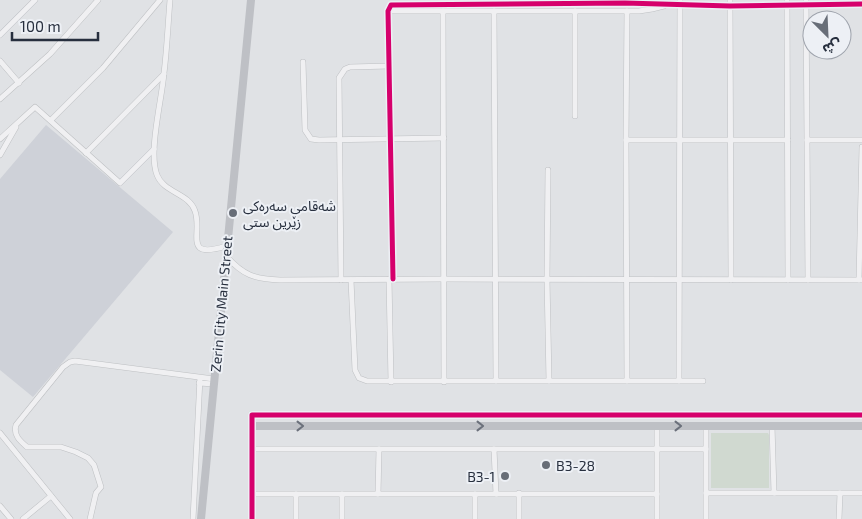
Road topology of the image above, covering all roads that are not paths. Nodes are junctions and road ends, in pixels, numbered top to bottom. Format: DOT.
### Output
graph roads {
  1 [pos="35,0"];
  2 [pos="98,0"];
  3 [pos="160,0"];
  4 [pos="170,0"];
  5 [pos="250,0"];
  6 [pos="578,1"];
  7 [pos="625,1"];
  8 [pos="680,2"];
  9 [pos="730,3"];
  10 [pos="788,3"];
  11 [pos="806,3"];
  12 [pos="668,4"];
  13 [pos="862,4"];
  14 [pos="443,11"];
  15 [pos="494,11"];
  16 [pos="575,11"];
  17 [pos="628,11"];
  18 [pos="388,12"];
  19 [pos="0,35"];
  20 [pos="0,61"];
  21 [pos="303,62"];
  22 [pos="389,66"];
  23 [pos="164,74"];
  24 [pos="19,84"];
  25 [pos="0,100"];
  26 [pos="575,116"];
  27 [pos="50,120"];
  28 [pos="19,122"];
  29 [pos="444,138"];
  30 [pos="391,139"];
  31 [pos="0,140"];
  32 [pos="340,140"];
  33 [pos="626,140"];
  34 [pos="679,140"];
  35 [pos="730,140"];
  36 [pos="788,140"];
  37 [pos="807,140"];
  38 [pos="862,140"];
  39 [pos="4,147"];
  40 [pos="862,147"];
  41 [pos="154,148"];
  42 [pos="86,152"];
  43 [pos="0,155"];
  44 [pos="548,170"];
  45 [pos="226,246"];
  46 [pos="225,255"];
  47 [pos="391,279"];
  48 [pos="443,279"];
  49 [pos="494,279"];
  50 [pos="547,279"];
  51 [pos="626,279"];
  52 [pos="341,280"];
  53 [pos="351,280"];
  54 [pos="679,280"];
  55 [pos="730,280"];
  56 [pos="788,280"];
  57 [pos="808,280"];
  58 [pos="861,280"];
  59 [pos="200,380"];
  60 [pos="496,381"];
  61 [pos="549,381"];
  62 [pos="627,381"];
  63 [pos="680,381"];
  64 [pos="703,381"];
  65 [pos="214,382"];
  66 [pos="391,382"];
  67 [pos="444,382"];
  68 [pos="451,415"];
  69 [pos="618,415"];
  70 [pos="830,415"];
  71 [pos="862,415"];
  72 [pos="252,426"];
  73 [pos="451,426"];
  74 [pos="618,426"];
  75 [pos="656,426"];
  76 [pos="706,426"];
  77 [pos="772,426"];
  78 [pos="830,426"];
  79 [pos="862,426"];
  80 [pos="0,435"];
  81 [pos="251,448"];
  82 [pos="657,448"];
  83 [pos="379,449"];
  84 [pos="494,449"];
  85 [pos="706,449"];
  86 [pos="519,493"];
  87 [pos="706,493"];
  88 [pos="774,493"];
  89 [pos="840,493"];
  90 [pos="862,493"];
  91 [pos="252,494"];
  92 [pos="296,494"];
  93 [pos="342,494"];
  94 [pos="378,494"];
  95 [pos="475,494"];
  96 [pos="496,494"];
  97 [pos="657,494"];
  98 [pos="51,496"];
  99 [pos="0,506"];
  100 [pos="11,519"];
  101 [pos="23,519"];
  102 [pos="70,519"];
  103 [pos="90,519"];
  104 [pos="193,519"];
  105 [pos="201,519"];
  106 [pos="252,519"];
  107 [pos="296,519"];
  108 [pos="342,519"];
  109 [pos="475,519"];
  110 [pos="519,519"];
  111 [pos="657,519"];
  112 [pos="706,519"];
  113 [pos="839,519"];
  1 -- 19 [label="street"];
  2 -- 24 [label="street"];
  3 -- 27 [label="street"];
  4 -- 23 [label="street"];
  5 -- 45 [label="street, Zerin City Main Street"];
  6 -- 7 [label="street"];
  6 -- 18 [label="street"];
  7 -- 12 [label="street"];
  8 -- 9 [label="street"];
  8 -- 12 [label="street"];
  8 -- 34 [label="street"];
  9 -- 10 [label="street"];
  9 -- 35 [label="street"];
  10 -- 11 [label="street"];
  10 -- 36 [label="street"];
  11 -- 13 [label="street"];
  11 -- 37 [label="street"];
  12 -- 17 [label="street"];
  14 -- 15 [label="street"];
  14 -- 18 [label="street"];
  14 -- 29 [label="street"];
  15 -- 16 [label="street"];
  15 -- 49 [label="street"];
  16 -- 17 [label="street"];
  16 -- 26 [label="street"];
  17 -- 33 [label="street"];
  18 -- 22 [label="street"];
  20 -- 24 [label="street"];
  21 -- 32 [label="street"];
  22 -- 30 [label="street"];
  22 -- 32 [label="street"];
  23 -- 41 [label="street"];
  23 -- 42 [label="street"];
  24 -- 25 [label="street"];
  27 -- 28 [label="street"];
  27 -- 42 [label="street"];
  28 -- 31 [label="street"];
  28 -- 39 [label="street"];
  29 -- 30 [label="street"];
  29 -- 48 [label="street"];
  30 -- 32 [label="street"];
  30 -- 47 [label="street"];
  31 -- 39 [label="street"];
  32 -- 52 [label="street"];
  33 -- 34 [label="street"];
  33 -- 51 [label="street"];
  34 -- 35 [label="street"];
  34 -- 54 [label="street"];
  35 -- 36 [label="street"];
  35 -- 55 [label="street"];
  36 -- 56 [label="street"];
  37 -- 38 [label="street"];
  37 -- 57 [label="street"];
  39 -- 43 [label="street"];
  40 -- 58 [label="street"];
  41 -- 42 [label="street"];
  41 -- 45 [label="street"];
  44 -- 50 [label="street"];
  45 -- 46 [label="street, Zerin City Main Street"];
  46 -- 52 [label="street"];
  46 -- 65 [label="street, Zerin City Main Street"];
  47 -- 48 [label="street"];
  47 -- 53 [label="street"];
  47 -- 66 [label="street"];
  48 -- 49 [label="street"];
  48 -- 67 [label="street"];
  49 -- 50 [label="street"];
  49 -- 60 [label="street"];
  50 -- 51 [label="street"];
  50 -- 61 [label="street"];
  51 -- 54 [label="street"];
  51 -- 62 [label="street"];
  52 -- 53 [label="street"];
  53 -- 66 [label="street"];
  54 -- 55 [label="street"];
  54 -- 63 [label="street"];
  55 -- 56 [label="street"];
  56 -- 57 [label="street"];
  57 -- 58 [label="street"];
  59 -- 65 [label="street"];
  59 -- 103 [label="street"];
  59 -- 104 [label="street"];
  60 -- 61 [label="street"];
  60 -- 67 [label="street"];
  61 -- 62 [label="street"];
  62 -- 63 [label="street"];
  63 -- 64 [label="street"];
  65 -- 105 [label="street, Zerin City Main Street"];
  66 -- 67 [label="street"];
  68 -- 69 [label="street"];
  68 -- 72 [label="street"];
  68 -- 73 [label="street"];
  69 -- 70 [label="street"];
  69 -- 74 [label="street"];
  70 -- 71 [label="street"];
  70 -- 78 [label="street"];
  72 -- 73 [label="street, one-way"];
  72 -- 81 [label="street"];
  73 -- 74 [label="street, one-way"];
  74 -- 75 [label="street"];
  75 -- 76 [label="street, one-way"];
  75 -- 82 [label="street"];
  76 -- 77 [label="street"];
  76 -- 85 [label="street"];
  77 -- 78 [label="street"];
  77 -- 88 [label="street"];
  78 -- 79 [label="street"];
  80 -- 98 [label="street"];
  81 -- 83 [label="street"];
  81 -- 91 [label="street"];
  82 -- 84 [label="street"];
  82 -- 85 [label="street"];
  82 -- 97 [label="street"];
  83 -- 84 [label="street"];
  83 -- 94 [label="street"];
  84 -- 96 [label="street"];
  85 -- 87 [label="street"];
  86 -- 96 [label="street"];
  86 -- 97 [label="street"];
  86 -- 110 [label="street"];
  87 -- 88 [label="street"];
  87 -- 112 [label="street"];
  88 -- 89 [label="street"];
  89 -- 90 [label="street"];
  89 -- 113 [label="street"];
  91 -- 92 [label="street"];
  91 -- 106 [label="street"];
  92 -- 93 [label="street"];
  92 -- 107 [label="street"];
  93 -- 94 [label="street"];
  93 -- 108 [label="street"];
  94 -- 95 [label="street"];
  95 -- 96 [label="street"];
  95 -- 109 [label="street"];
  97 -- 111 [label="street"];
  98 -- 101 [label="street"];
  98 -- 102 [label="street"];
  99 -- 100 [label="street"];
}
